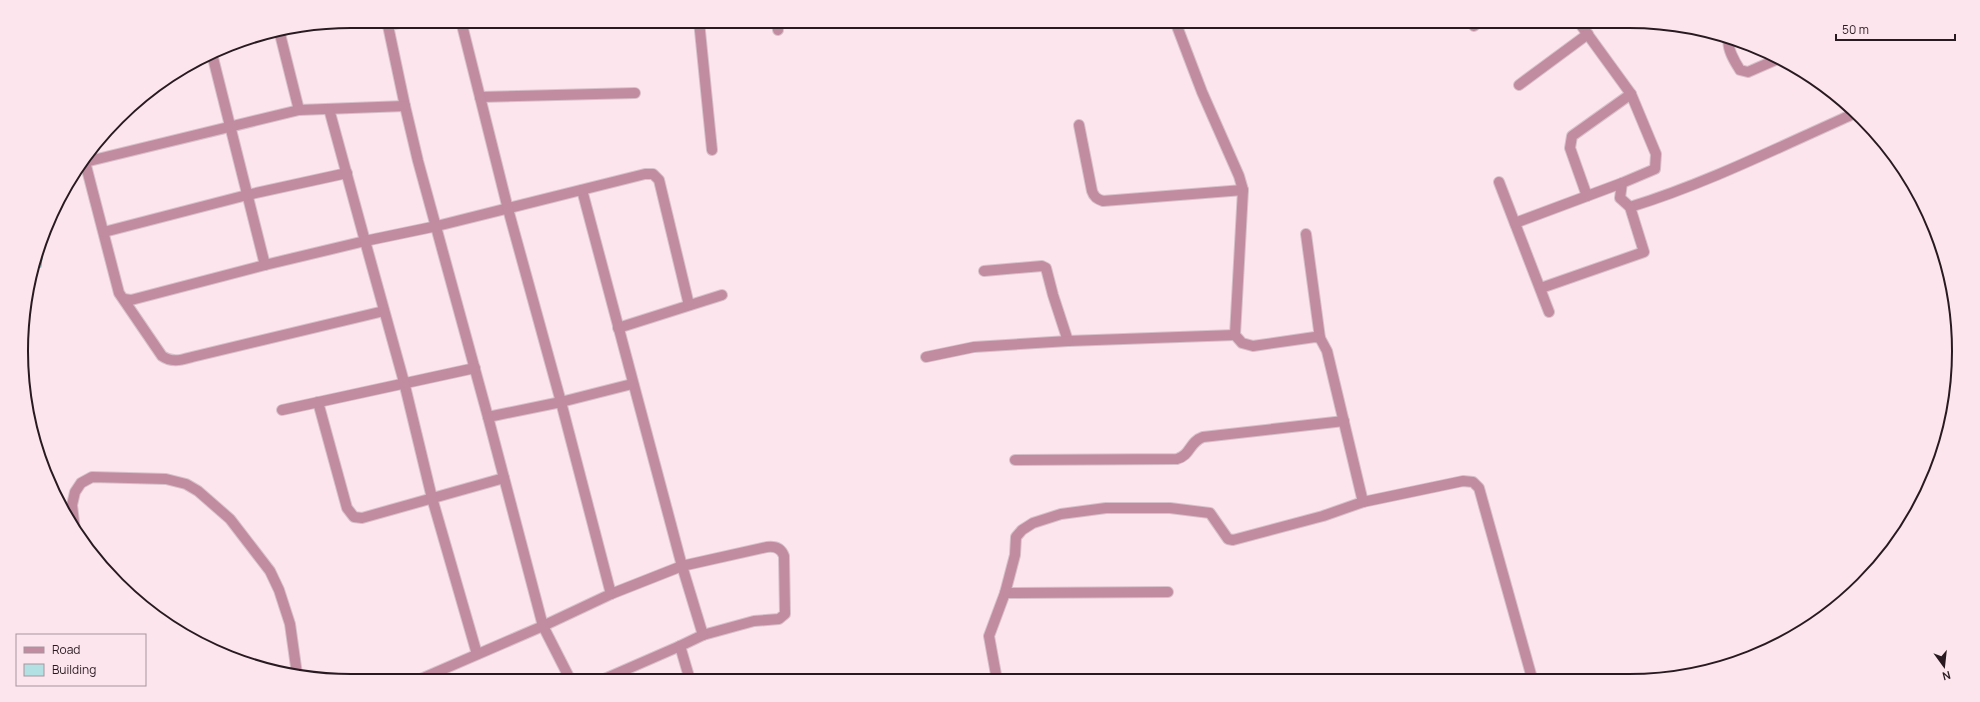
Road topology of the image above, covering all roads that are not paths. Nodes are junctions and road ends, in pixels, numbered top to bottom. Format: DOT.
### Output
graph roads {
  1 [pos="389,28"];
  2 [pos="464,28"];
  3 [pos="700,28"];
  4 [pos="1177,28"];
  5 [pos="1583,28"];
  6 [pos="1588,34"];
  7 [pos="280,36"];
  8 [pos="1729,44"];
  9 [pos="211,60"];
  10 [pos="1773,61"];
  11 [pos="1519,85"];
  12 [pos="635,93"];
  13 [pos="1631,94"];
  14 [pos="480,97"];
  15 [pos="404,106"];
  16 [pos="330,109"];
  17 [pos="299,110"];
  18 [pos="1849,115"];
  19 [pos="1079,125"];
  20 [pos="230,126"];
  21 [pos="712,150"];
  22 [pos="91,159"];
  23 [pos="86,167"];
  24 [pos="347,173"];
  25 [pos="1499,182"];
  26 [pos="1622,183"];
  27 [pos="582,190"];
  28 [pos="1243,190"];
  29 [pos="246,195"];
  30 [pos="1587,196"];
  31 [pos="1630,207"];
  32 [pos="508,209"];
  33 [pos="1515,223"];
  34 [pos="437,226"];
  35 [pos="104,232"];
  36 [pos="1306,234"];
  37 [pos="365,241"];
  38 [pos="265,264"];
  39 [pos="984,271"];
  40 [pos="1541,288"];
  41 [pos="722,295"];
  42 [pos="124,299"];
  43 [pos="689,305"];
  44 [pos="384,311"];
  45 [pos="1549,312"];
  46 [pos="618,328"];
  47 [pos="1235,335"];
  48 [pos="1320,338"];
  49 [pos="1068,341"];
  50 [pos="926,357"];
  51 [pos="475,368"];
  52 [pos="404,382"];
  53 [pos="632,384"];
  54 [pos="318,402"];
  55 [pos="561,402"];
  56 [pos="282,410"];
  57 [pos="488,417"];
  58 [pos="1344,421"];
  59 [pos="1015,460"];
  60 [pos="504,478"];
  61 [pos="432,498"];
  62 [pos="1363,502"];
  63 [pos="73,516"];
  64 [pos="682,566"];
  65 [pos="1168,592"];
  66 [pos="611,594"];
  67 [pos="1005,594"];
  68 [pos="543,626"];
  69 [pos="704,635"];
  70 [pos="680,646"];
  71 [pos="477,654"];
  72 [pos="296,669"];
  73 [pos="432,674"];
  74 [pos="568,674"];
  75 [pos="618,674"];
  76 [pos="688,674"];
  77 [pos="996,674"];
  78 [pos="1531,674"];
  1 -- 15 [label="street"];
  2 -- 14 [label="street"];
  3 -- 21 [label="street"];
  4 -- 28 [label="street"];
  5 -- 6 [label="street"];
  6 -- 11 [label="street"];
  6 -- 13 [label="street"];
  7 -- 17 [label="street"];
  8 -- 10 [label="street"];
  9 -- 20 [label="street"];
  12 -- 14 [label="street"];
  13 -- 26 [label="street"];
  13 -- 30 [label="street"];
  14 -- 32 [label="street"];
  15 -- 16 [label="street"];
  15 -- 34 [label="street"];
  16 -- 17 [label="street"];
  16 -- 24 [label="street"];
  17 -- 20 [label="street"];
  18 -- 31 [label="street"];
  19 -- 28 [label="street"];
  20 -- 22 [label="street"];
  20 -- 29 [label="street"];
  23 -- 35 [label="street"];
  24 -- 29 [label="street"];
  24 -- 37 [label="street"];
  25 -- 33 [label="street"];
  26 -- 30 [label="street"];
  26 -- 31 [label="street"];
  27 -- 32 [label="street"];
  27 -- 43 [label="street"];
  27 -- 46 [label="street"];
  28 -- 47 [label="street"];
  29 -- 35 [label="street"];
  29 -- 38 [label="street"];
  30 -- 33 [label="street"];
  31 -- 40 [label="street"];
  32 -- 34 [label="street"];
  32 -- 55 [label="street"];
  33 -- 40 [label="street"];
  34 -- 37 [label="street"];
  34 -- 51 [label="street"];
  35 -- 42 [label="street"];
  36 -- 48 [label="street"];
  37 -- 38 [label="street"];
  37 -- 44 [label="street"];
  38 -- 42 [label="street"];
  39 -- 49 [label="street"];
  40 -- 45 [label="street"];
  41 -- 43 [label="street"];
  42 -- 44 [label="street"];
  43 -- 46 [label="street"];
  44 -- 52 [label="street"];
  46 -- 53 [label="street"];
  47 -- 48 [label="street"];
  47 -- 49 [label="street"];
  48 -- 58 [label="street"];
  49 -- 50 [label="street"];
  51 -- 52 [label="street"];
  51 -- 57 [label="street"];
  52 -- 54 [label="street"];
  52 -- 61 [label="street"];
  53 -- 55 [label="street"];
  53 -- 64 [label="street"];
  54 -- 56 [label="street"];
  54 -- 61 [label="street"];
  55 -- 57 [label="street"];
  55 -- 66 [label="street"];
  57 -- 60 [label="street"];
  58 -- 59 [label="street"];
  58 -- 62 [label="street"];
  60 -- 61 [label="street"];
  60 -- 68 [label="street"];
  61 -- 71 [label="street"];
  62 -- 67 [label="street"];
  62 -- 78 [label="street"];
  63 -- 72 [label="street"];
  64 -- 66 [label="street"];
  64 -- 69 [label="street"];
  64 -- 69 [label="street"];
  65 -- 67 [label="street"];
  66 -- 68 [label="street"];
  67 -- 77 [label="street"];
  68 -- 71 [label="street"];
  68 -- 74 [label="street"];
  69 -- 70 [label="street"];
  70 -- 75 [label="street"];
  70 -- 76 [label="street"];
  71 -- 73 [label="street"];
}
